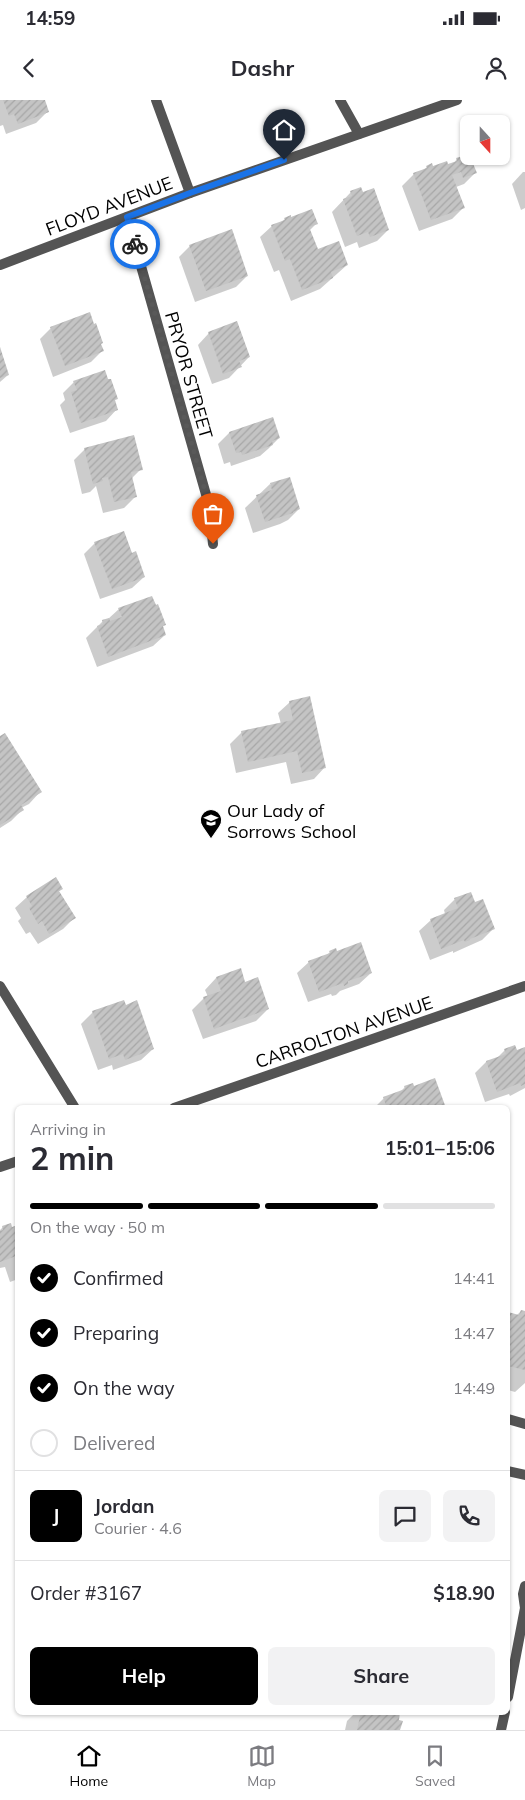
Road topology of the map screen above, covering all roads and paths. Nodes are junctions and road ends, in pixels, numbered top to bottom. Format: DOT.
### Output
graph roads {
  1 [pos="156,100"];
  2 [pos="340,100"];
  3 [pos="457,100"];
  4 [pos="359,134"];
  5 [pos="190,193"];
  6 [pos="127,217"];
  7 [pos="0,265"];
  8 [pos="213,544"];
  9 [pos="0,986"];
  10 [pos="525,986"];
  11 [pos="73,1105"];
  12 [pos="183,1105"];
  13 [pos="15,1162"];
  14 [pos="0,1167"];
  15 [pos="510,1420"];
  16 [pos="525,1424"];
  17 [pos="510,1471"];
  18 [pos="525,1475"];
  19 [pos="525,1586"];
  20 [pos="510,1686"];
  21 [pos="504,1715"];
  22 [pos="501,1730"];
  1 -- 5 [label="street"];
  2 -- 4 [label="street"];
  3 -- 4 [label="street, FLOYD AVENUE"];
  4 -- 5 [label="street, FLOYD AVENUE"];
  5 -- 6 [label="street, FLOYD AVENUE"];
  6 -- 7 [label="street, FLOYD AVENUE"];
  6 -- 8 [label="street, PRYOR STREET"];
  9 -- 11 [label="street"];
  10 -- 12 [label="street, CARROLTON AVENUE"];
  13 -- 14 [label="street"];
  15 -- 16 [label="street"];
  17 -- 18 [label="street"];
  19 -- 20 [label="street"];
  21 -- 22 [label="street"];
}
